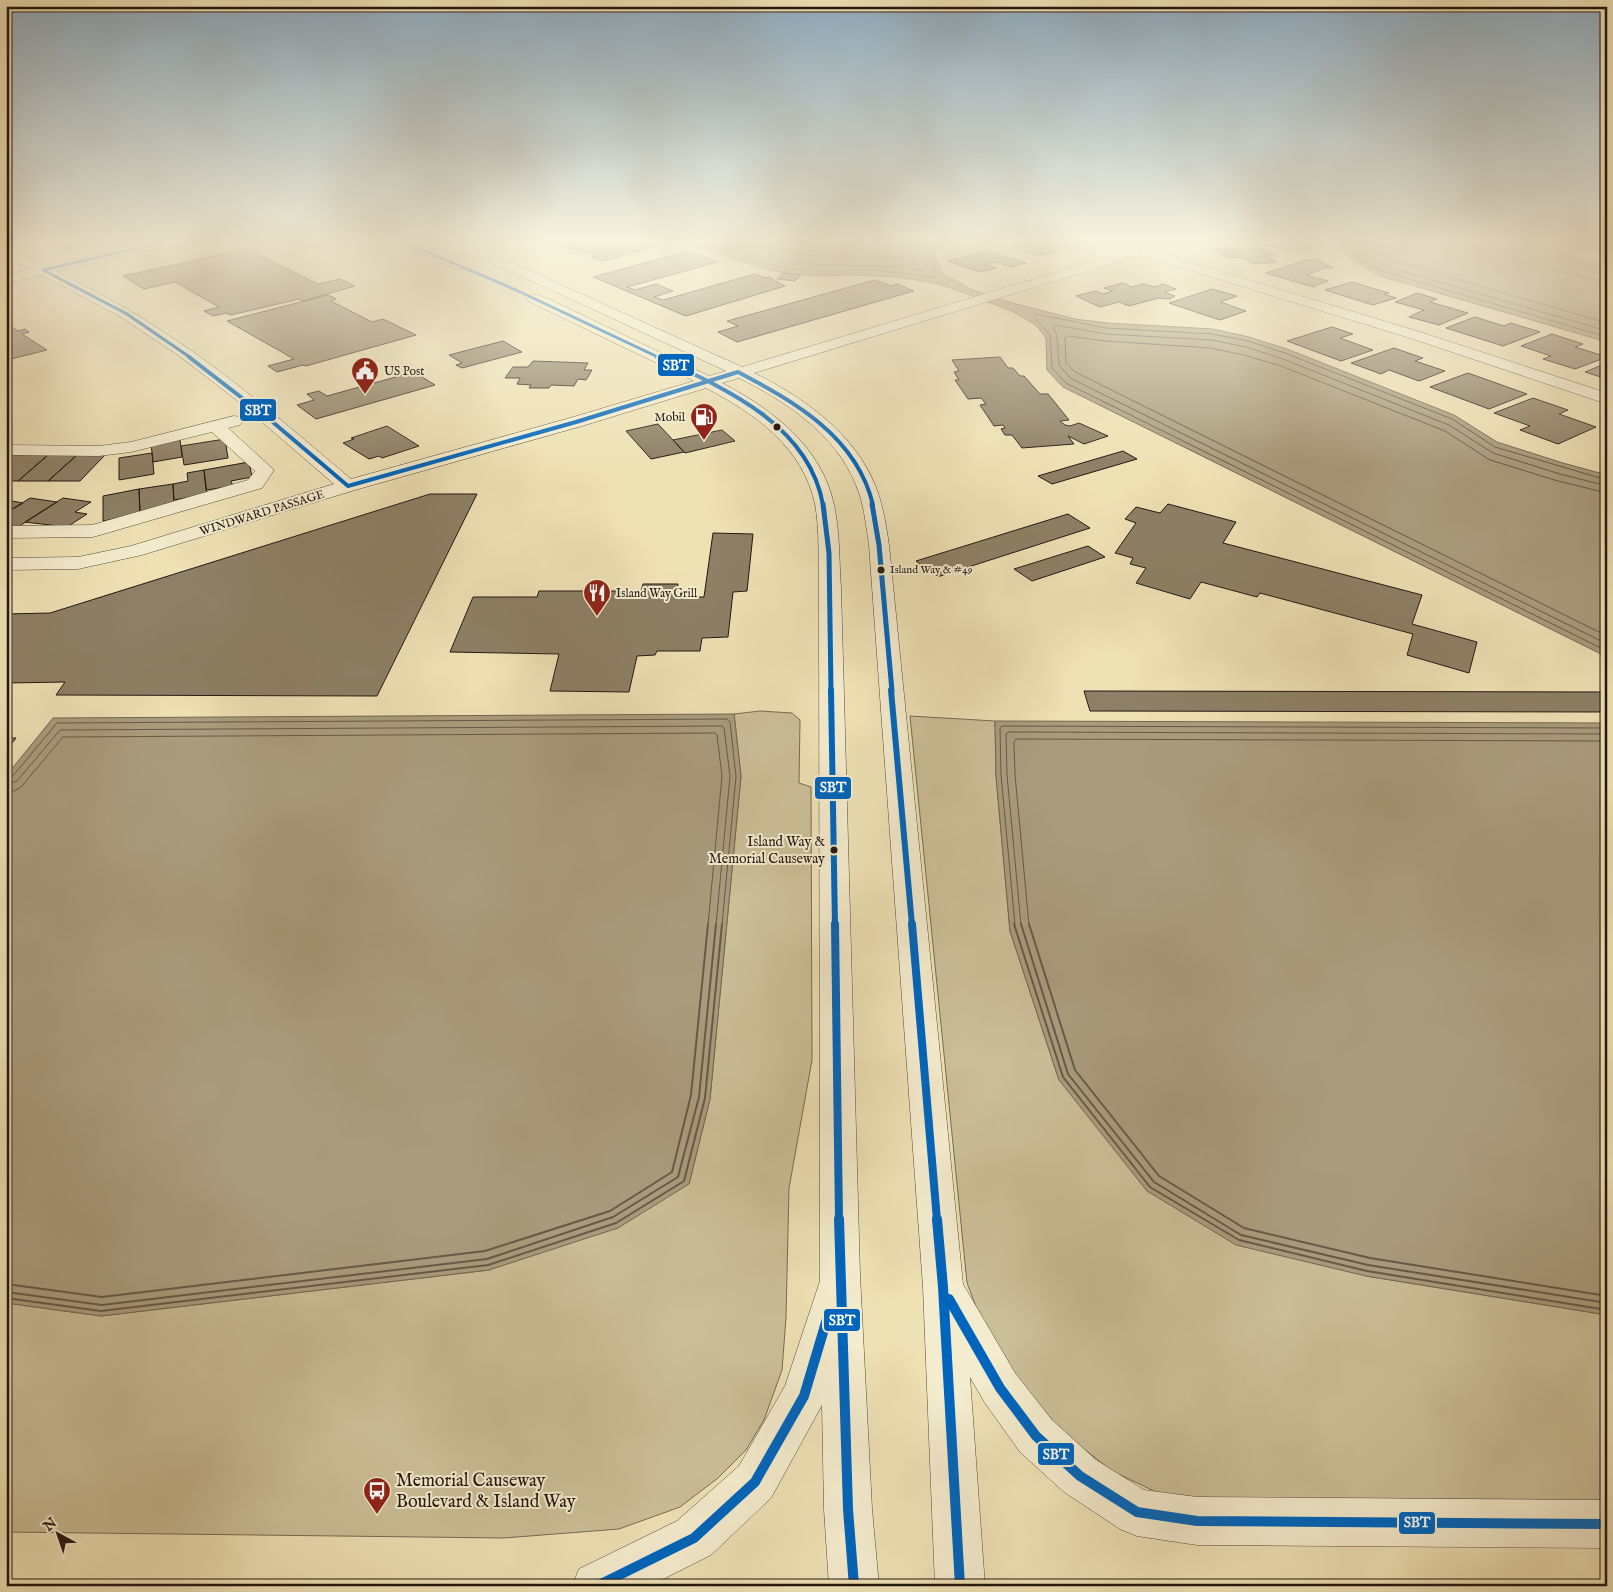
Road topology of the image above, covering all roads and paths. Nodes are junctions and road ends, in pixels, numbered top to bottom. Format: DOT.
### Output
graph roads {
  1 [pos="126,314"];
  2 [pos="570,314"];
  3 [pos="616,314"];
  4 [pos="928,314"];
  5 [pos="1347,314"];
  6 [pos="738,372"];
  7 [pos="706,382"];
  8 [pos="1607,399"];
  9 [pos="261,413"];
  10 [pos="216,426"];
  11 [pos="6,450"];
  12 [pos="348,486"];
  13 [pos="6,532"];
  14 [pos="6,564"];
  15 [pos="840,1276"];
  16 [pos="943,1287"];
  17 [pos="1607,1524"];
  18 [pos="596,1586"];
  19 [pos="854,1586"];
  20 [pos="960,1586"];
  1 -- 9 [label="street"];
  2 -- 7 [label="street"];
  3 -- 6 [label="street"];
  4 -- 6 [label="street, WINDWARD PASSAGE"];
  5 -- 8 [label="street"];
  6 -- 7 [label="street, WINDWARD PASSAGE"];
  6 -- 16 [label="street"];
  7 -- 12 [label="street, WINDWARD PASSAGE"];
  7 -- 15 [label="street"];
  9 -- 10 [label="street"];
  9 -- 12 [label="street"];
  10 -- 11 [label="street"];
  10 -- 13 [label="street"];
  12 -- 14 [label="street, WINDWARD PASSAGE"];
  15 -- 18 [label="street"];
  15 -- 19 [label="street"];
  16 -- 17 [label="street"];
  16 -- 20 [label="street"];
}
